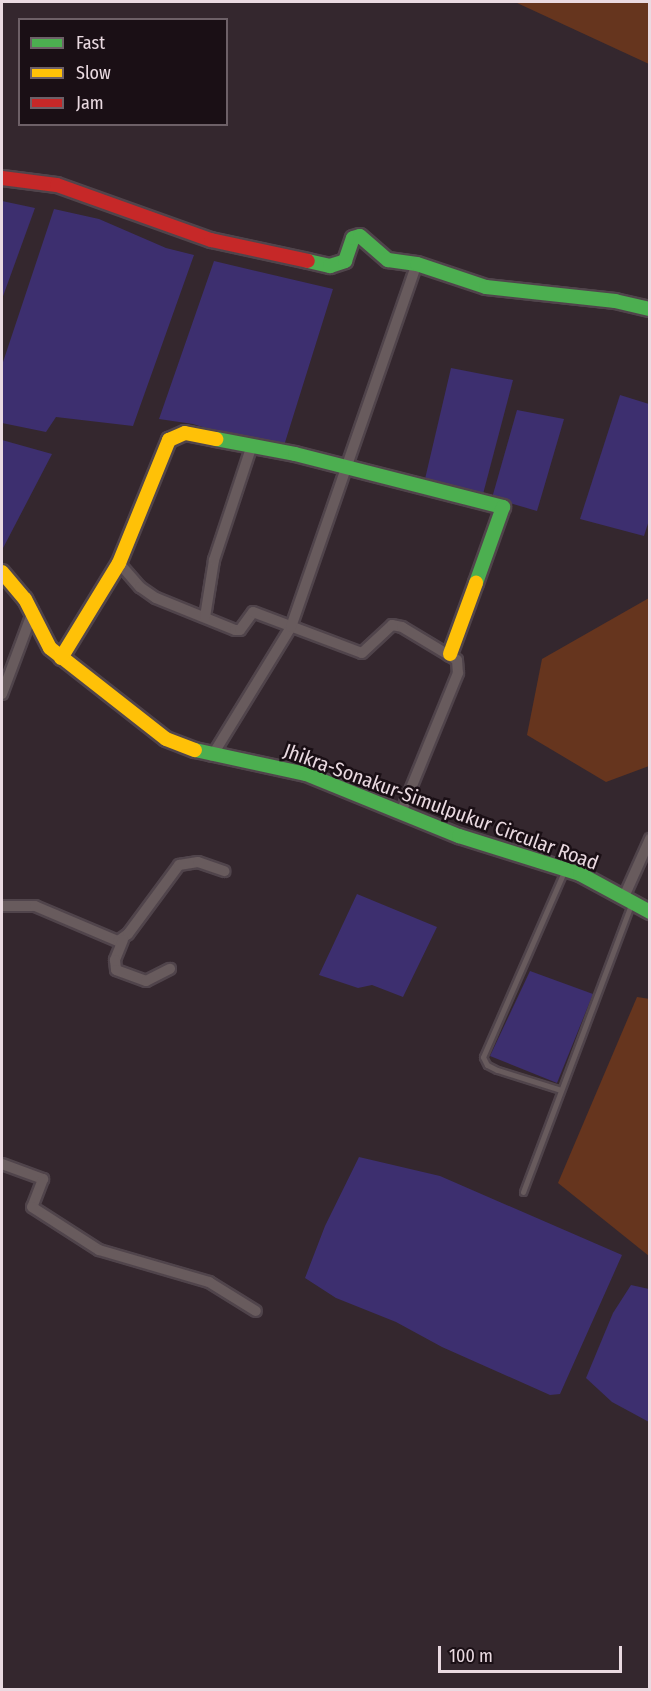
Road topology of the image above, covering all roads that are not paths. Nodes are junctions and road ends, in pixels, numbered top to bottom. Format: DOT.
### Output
graph roads {
  1 [pos="2,178"];
  2 [pos="417,264"];
  3 [pos="650,309"];
  4 [pos="251,448"];
  5 [pos="347,469"];
  6 [pos="119,563"];
  7 [pos="2,572"];
  8 [pos="33,611"];
  9 [pos="205,617"];
  10 [pos="291,627"];
  11 [pos="450,654"];
  12 [pos="61,658"];
  13 [pos="2,694"];
  14 [pos="212,756"];
  15 [pos="401,813"];
  16 [pos="650,839"];
  17 [pos="565,870"];
  18 [pos="224,871"];
  19 [pos="627,901"];
  20 [pos="2,906"];
  21 [pos="650,912"];
  22 [pos="123,940"];
  23 [pos="170,969"];
  24 [pos="561,1090"];
  25 [pos="2,1164"];
  26 [pos="523,1192"];
  27 [pos="256,1311"];
  1 -- 2 [label="street"];
  2 -- 3 [label="street"];
  2 -- 5 [label="street"];
  4 -- 5 [label="street"];
  4 -- 6 [label="street"];
  4 -- 9 [label="street"];
  5 -- 10 [label="street"];
  5 -- 11 [label="street"];
  6 -- 9 [label="street"];
  6 -- 12 [label="street"];
  7 -- 8 [label="street, Jhikra-Sonakur-Simulpukur Circular Road"];
  8 -- 12 [label="street, Jhikra-Sonakur-Simulpukur Circular Road"];
  8 -- 13 [label="street"];
  9 -- 10 [label="street"];
  10 -- 11 [label="street"];
  10 -- 14 [label="street"];
  11 -- 15 [label="street"];
  12 -- 14 [label="street, Jhikra-Sonakur-Simulpukur Circular Road"];
  14 -- 15 [label="street, Jhikra-Sonakur-Simulpukur Circular Road"];
  15 -- 17 [label="street, Jhikra-Sonakur-Simulpukur Circular Road"];
  16 -- 19 [label="street"];
  17 -- 19 [label="street, Jhikra-Sonakur-Simulpukur Circular Road"];
  17 -- 24 [label="lane"];
  18 -- 22 [label="street"];
  19 -- 21 [label="street, Jhikra-Sonakur-Simulpukur Circular Road"];
  19 -- 24 [label="lane"];
  20 -- 22 [label="street"];
  22 -- 23 [label="street"];
  24 -- 26 [label="lane"];
  25 -- 27 [label="street"];
}
